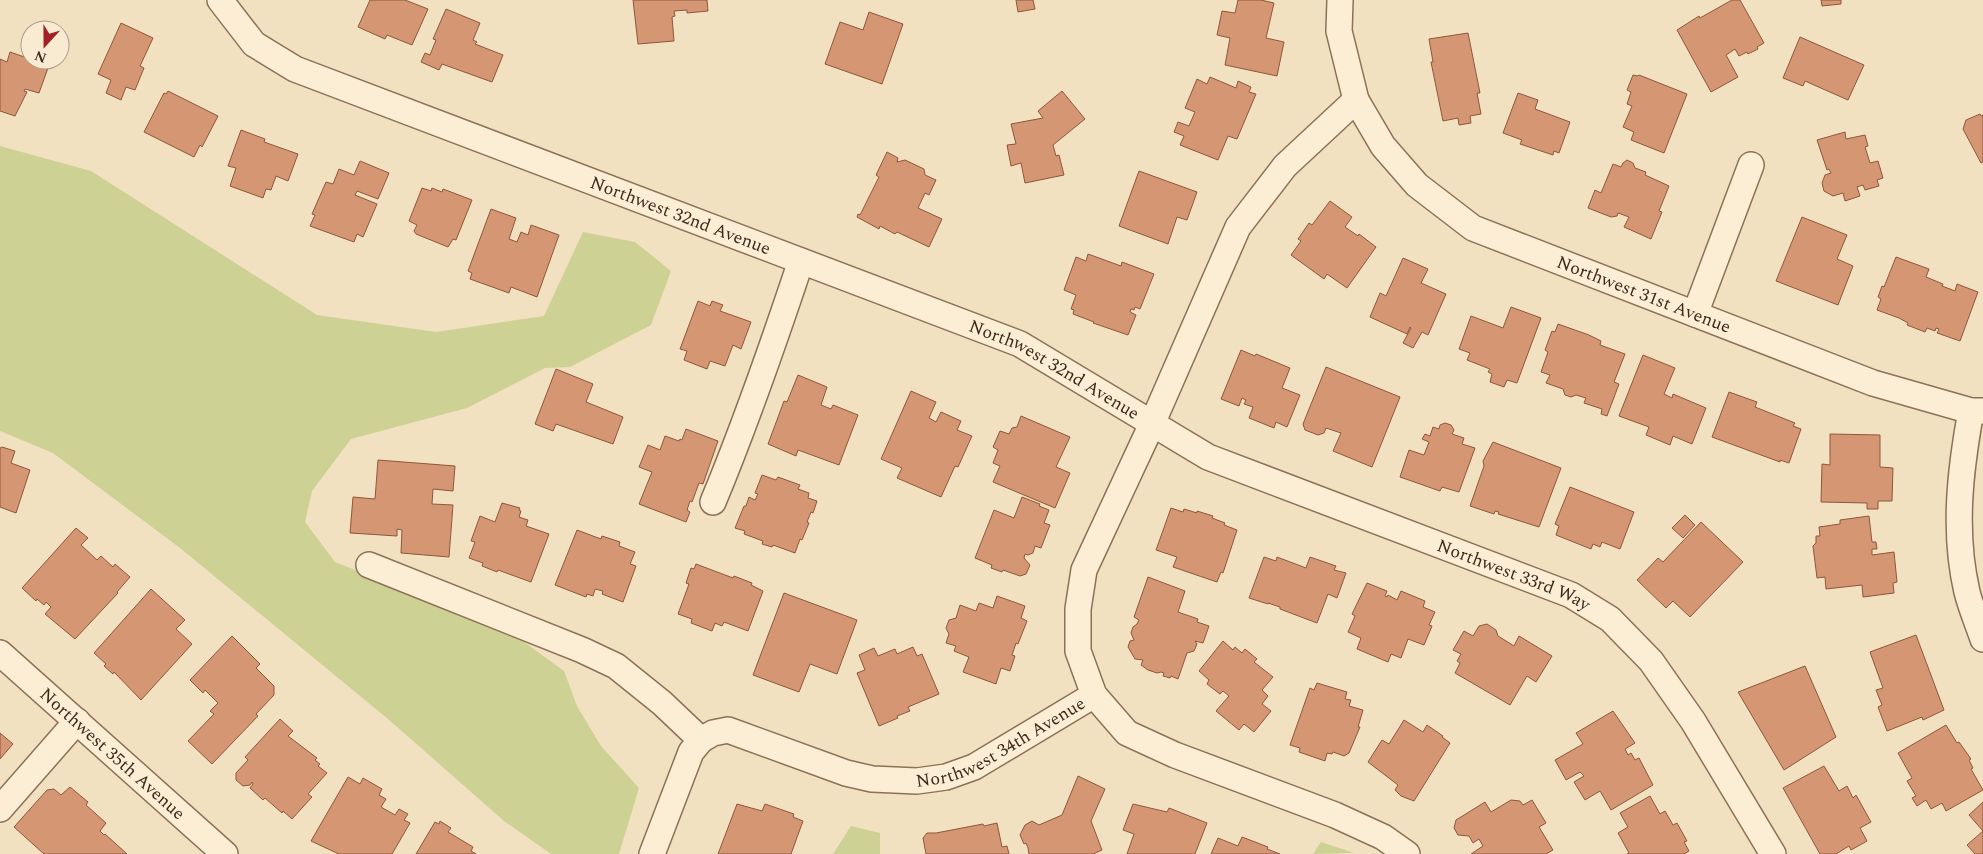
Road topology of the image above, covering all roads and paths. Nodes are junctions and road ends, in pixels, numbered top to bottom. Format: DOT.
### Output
graph roads {
  1 [pos="220,0"];
  2 [pos="1340,0"];
  3 [pos="1356,100"];
  4 [pos="1751,165"];
  5 [pos="801,261"];
  6 [pos="1695,314"];
  7 [pos="1977,411"];
  8 [pos="1152,424"];
  9 [pos="713,502"];
  10 [pos="369,565"];
  11 [pos="1983,639"];
  12 [pos="0,653"];
  13 [pos="1094,695"];
  14 [pos="77,721"];
  15 [pos="701,740"];
  16 [pos="0,809"];
  17 [pos="225,854"];
  18 [pos="652,854"];
  19 [pos="1407,854"];
  20 [pos="1773,854"];
  1 -- 5 [label="street, Northwest 32nd Avenue"];
  2 -- 3 [label="street, Northwest 31st Avenue"];
  3 -- 6 [label="street, Northwest 31st Avenue"];
  3 -- 8 [label="street"];
  4 -- 6 [label="street"];
  5 -- 8 [label="street, Northwest 32nd Avenue"];
  5 -- 9 [label="street"];
  6 -- 7 [label="street, Northwest 31st Avenue"];
  7 -- 11 [label="street"];
  8 -- 13 [label="street"];
  8 -- 20 [label="street, Northwest 33rd Way"];
  10 -- 15 [label="street"];
  12 -- 14 [label="street, Northwest 35th Avenue"];
  13 -- 15 [label="street, Northwest 34th Avenue"];
  13 -- 19 [label="street, Northwest 34th Avenue"];
  14 -- 16 [label="street"];
  14 -- 17 [label="street, Northwest 35th Avenue"];
  15 -- 18 [label="street"];
}
